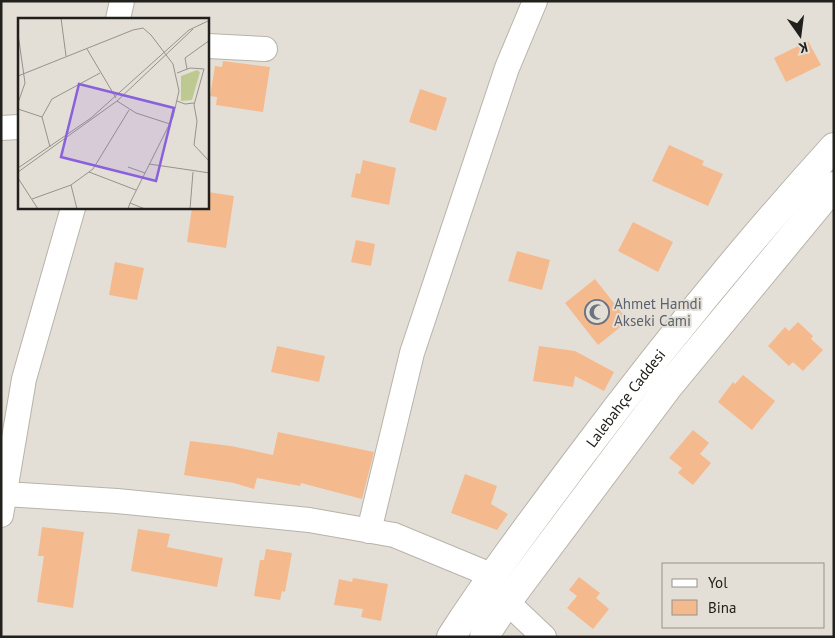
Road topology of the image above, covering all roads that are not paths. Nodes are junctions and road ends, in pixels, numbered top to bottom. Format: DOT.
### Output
graph roads {
  1 [pos="122,1"];
  2 [pos="534,1"];
  3 [pos="118,18"];
  4 [pos="209,46"];
  5 [pos="264,49"];
  6 [pos="18,127"];
  7 [pos="1,128"];
  8 [pos="834,147"];
  9 [pos="834,186"];
  10 [pos="74,209"];
  11 [pos="3,504"];
  12 [pos="369,531"];
  13 [pos="491,575"];
  14 [pos="507,602"];
  15 [pos="451,637"];
  16 [pos="484,637"];
  17 [pos="544,637"];
  1 -- 3 [label="street"];
  2 -- 12 [label="street"];
  4 -- 5 [label="street"];
  6 -- 7 [label="street"];
  8 -- 13 [label="street, Lalebahçe Caddesi"];
  9 -- 14 [label="street, Lalebahçe Caddesi"];
  10 -- 11 [label="street"];
  11 -- 12 [label="street"];
  12 -- 13 [label="street"];
  13 -- 15 [label="street, Lalebahçe Caddesi"];
  14 -- 16 [label="street, Lalebahçe Caddesi"];
  14 -- 17 [label="street"];
}
